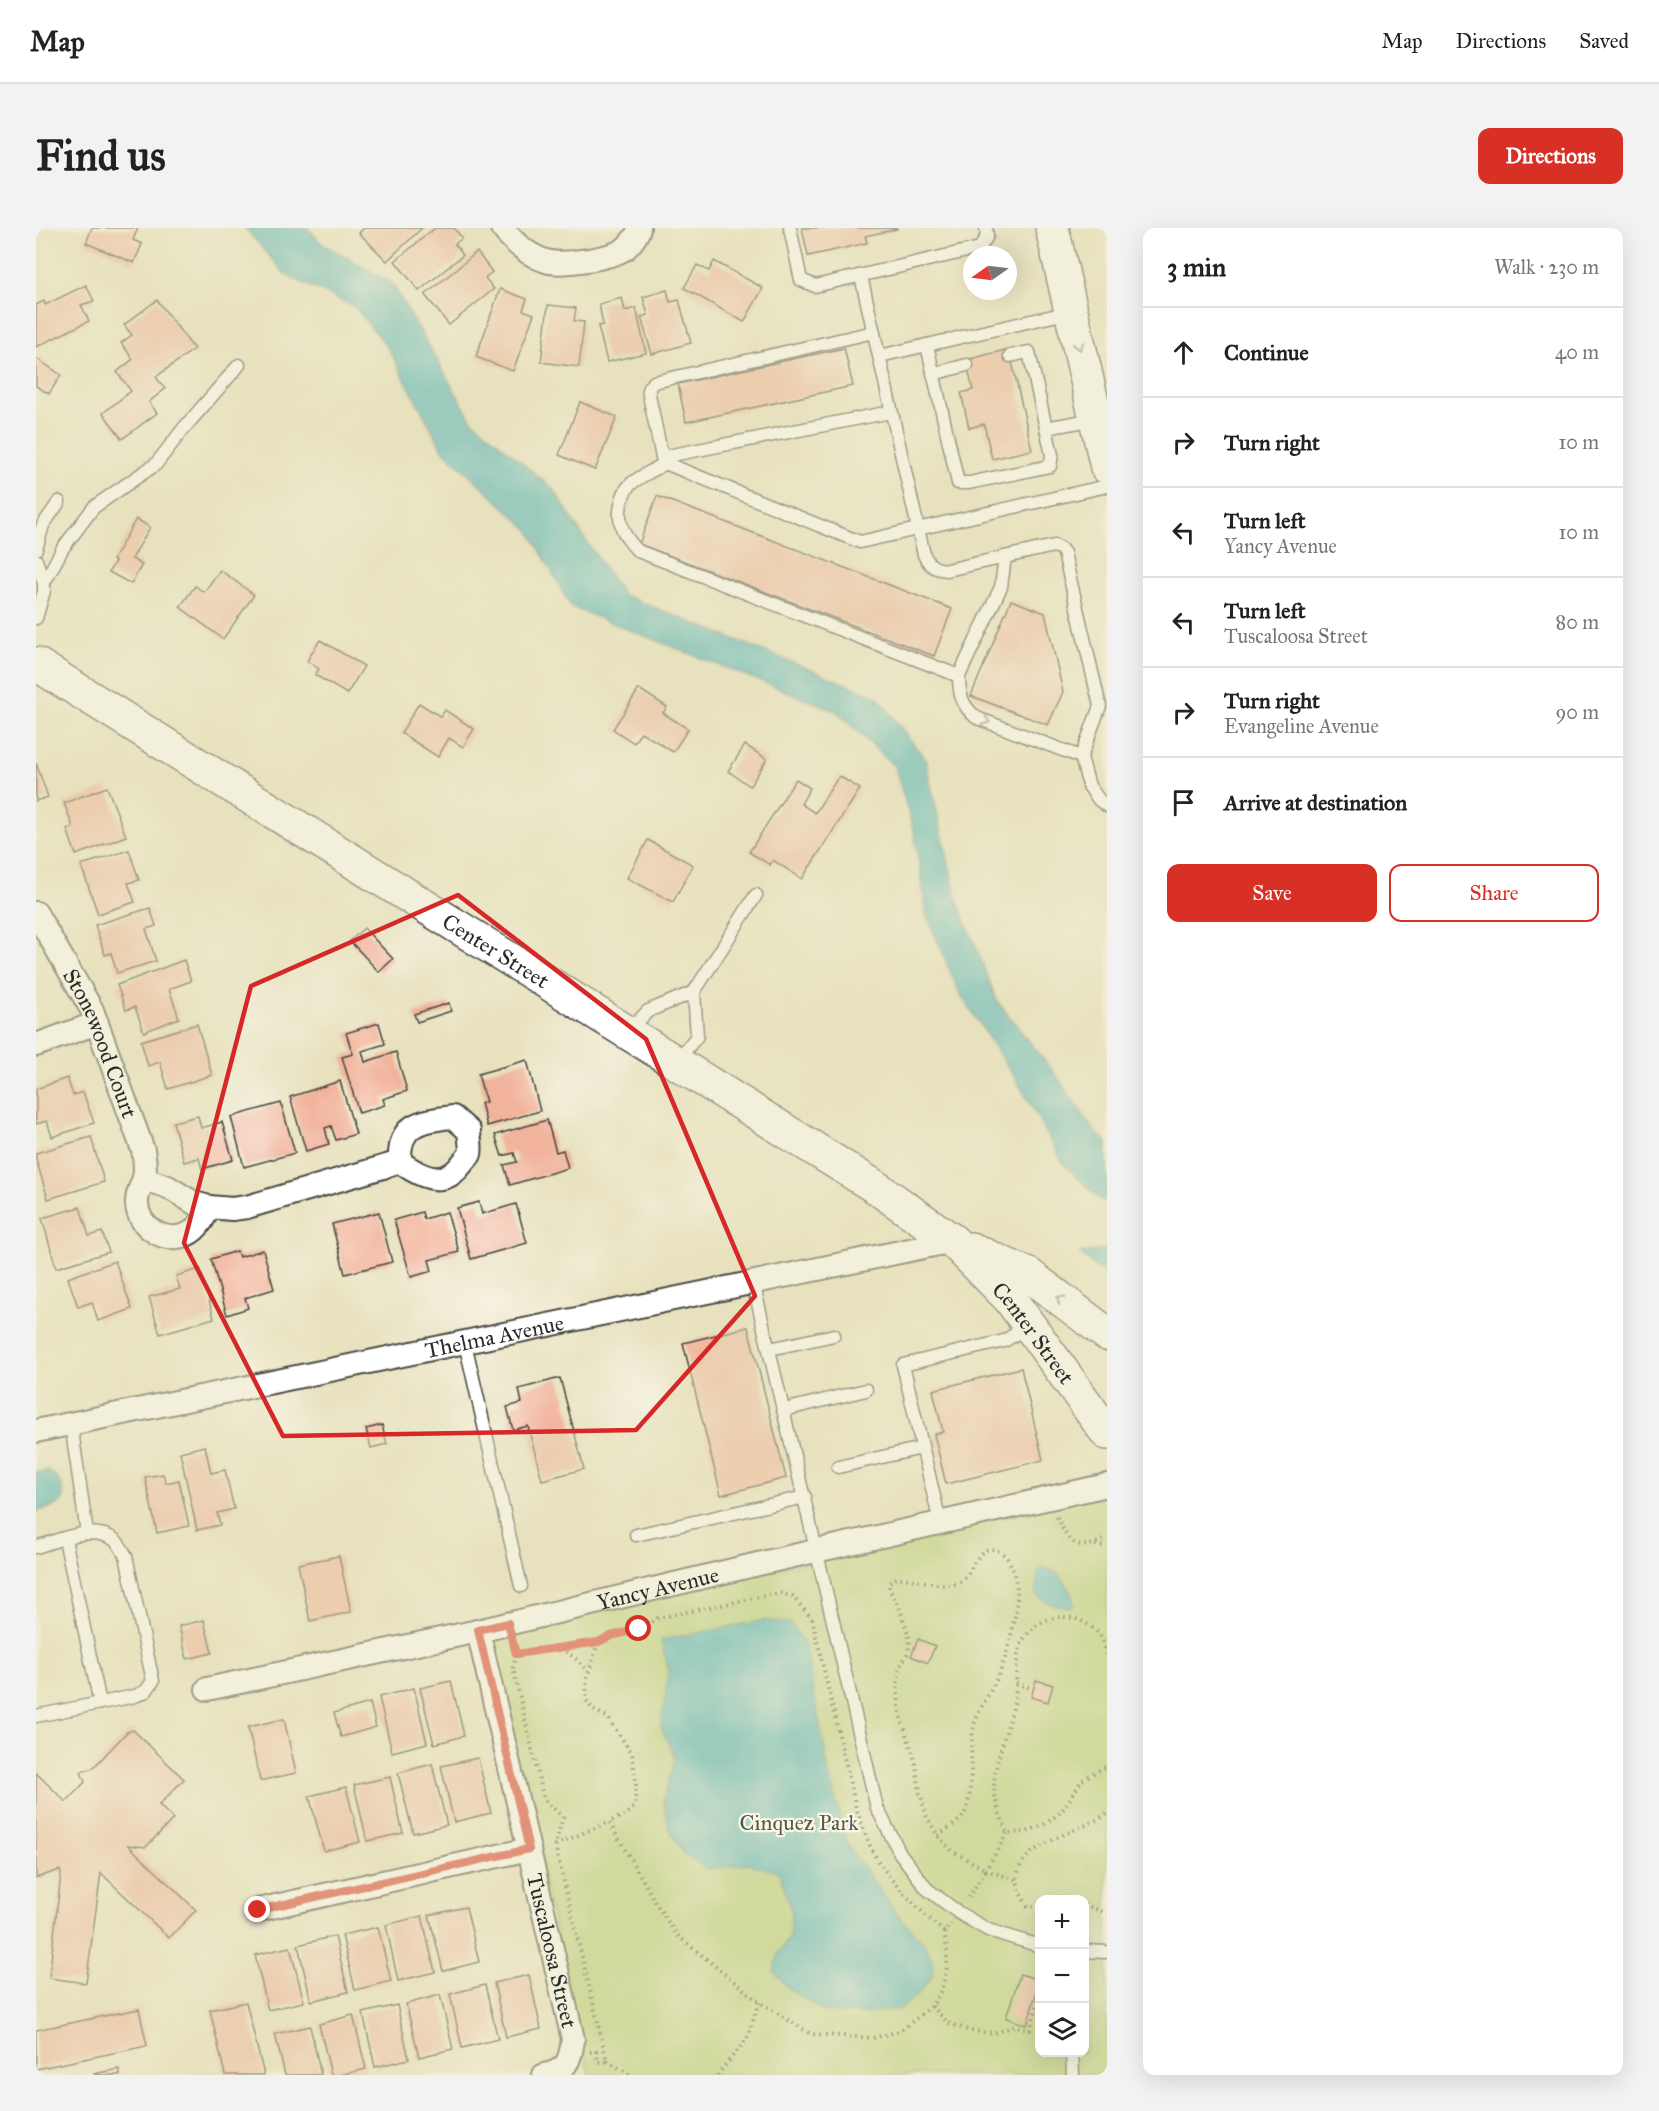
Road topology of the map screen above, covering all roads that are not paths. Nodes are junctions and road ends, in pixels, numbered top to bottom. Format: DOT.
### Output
graph roads {
  1 [pos="502,228"];
  2 [pos="639,228"];
  3 [pos="790,228"];
  4 [pos="986,228"];
  5 [pos="1052,228"];
  6 [pos="861,276"];
  7 [pos="1071,312"];
  8 [pos="874,332"];
  9 [pos="927,345"];
  10 [pos="880,356"];
  11 [pos="1010,356"];
  12 [pos="239,365"];
  13 [pos="967,366"];
  14 [pos="933,374"];
  15 [pos="891,412"];
  16 [pos="1096,419"];
  17 [pos="1046,428"];
  18 [pos="664,460"];
  19 [pos="1107,466"];
  20 [pos="1107,486"];
  21 [pos="59,502"];
  22 [pos="920,529"];
  23 [pos="36,549"];
  24 [pos="1005,557"];
  25 [pos="36,560"];
  26 [pos="44,582"];
  27 [pos="36,618"];
  28 [pos="36,664"];
  29 [pos="959,676"];
  30 [pos="1081,757"];
  31 [pos="1107,806"];
  32 [pos="756,895"];
  33 [pos="36,913"];
  34 [pos="694,992"];
  35 [pos="97,1023"];
  36 [pos="628,1032"];
  37 [pos="36,1045"];
  38 [pos="676,1062"];
  39 [pos="400,1162"];
  40 [pos="144,1179"];
  41 [pos="209,1208"];
  42 [pos="953,1241"];
  43 [pos="753,1282"];
  44 [pos="1010,1299"];
  45 [pos="1028,1326"];
  46 [pos="1107,1334"];
  47 [pos="834,1335"];
  48 [pos="465,1343"];
  49 [pos="770,1349"];
  50 [pos="866,1390"];
  51 [pos="1107,1394"];
  52 [pos="784,1410"];
  53 [pos="71,1424"];
  54 [pos="36,1431"];
  55 [pos="1107,1433"];
  56 [pos="922,1448"];
  57 [pos="838,1467"];
  58 [pos="1107,1485"];
  59 [pos="805,1497"];
  60 [pos="940,1522"];
  61 [pos="87,1533"];
  62 [pos="636,1535"];
  63 [pos="65,1539"];
  64 [pos="36,1546"];
  65 [pos="818,1550"];
  66 [pos="521,1586"];
  67 [pos="478,1630"];
  68 [pos="207,1689"];
  69 [pos="100,1703"];
  70 [pos="36,1713"];
  71 [pos="529,1849"];
  72 [pos="258,1910"];
  73 [pos="1035,1944"];
  74 [pos="1089,1951"];
  75 [pos="1107,1952"];
  76 [pos="1072,2057"];
  77 [pos="544,2075"];
  78 [pos="1073,2075"];
  1 -- 2 [label="street"];
  3 -- 6 [label="lane"];
  4 -- 6 [label="lane"];
  5 -- 7 [label="street"];
  6 -- 8 [label="lane"];
  7 -- 9 [label="lane"];
  7 -- 16 [label="street, one-way"];
  8 -- 10 [label="lane"];
  8 -- 18 [label="lane"];
  9 -- 10 [label="lane"];
  9 -- 14 [label="lane"];
  10 -- 15 [label="lane"];
  11 -- 17 [label="lane"];
  12 -- 26 [label="lane"];
  13 -- 14 [label="lane"];
  14 -- 17 [label="lane"];
  15 -- 18 [label="lane"];
  15 -- 22 [label="lane"];
  16 -- 17 [label="lane"];
  16 -- 19 [label="street"];
  18 -- 22 [label="lane"];
  18 -- 29 [label="lane"];
  20 -- 22 [label="lane"];
  21 -- 23 [label="lane"];
  22 -- 24 [label="lane"];
  24 -- 29 [label="lane"];
  24 -- 30 [label="lane"];
  25 -- 26 [label="lane"];
  26 -- 27 [label="lane"];
  28 -- 36 [label="street, Center Street"];
  29 -- 30 [label="lane, one-way"];
  30 -- 31 [label="lane"];
  32 -- 34 [label="lane"];
  33 -- 35 [label="street, Stonewood Court"];
  34 -- 36 [label="lane"];
  34 -- 38 [label="lane"];
  35 -- 37 [label="street"];
  35 -- 40 [label="street, Stonewood Court"];
  36 -- 38 [label="street, Center Street"];
  38 -- 42 [label="street, Center Street"];
  39 -- 41 [label="street"];
  40 -- 41 [label="street"];
  40 -- 41 [label="street, Stonewood Court"];
  42 -- 43 [label="street, Thelma Avenue"];
  42 -- 44 [label="street, Center Street"];
  46 -- 42 [label="street, Center Street, one-way"];
  43 -- 48 [label="street, Thelma Avenue"];
  43 -- 49 [label="lane"];
  44 -- 45 [label="street, Center Street"];
  44 -- 51 [label="street"];
  45 -- 55 [label="street, Center Street"];
  45 -- 56 [label="lane"];
  47 -- 49 [label="lane"];
  48 -- 53 [label="street, Thelma Avenue"];
  48 -- 66 [label="lane"];
  49 -- 52 [label="lane"];
  50 -- 52 [label="lane"];
  52 -- 59 [label="lane"];
  53 -- 54 [label="street, Thelma Avenue"];
  53 -- 61 [label="lane"];
  56 -- 57 [label="lane"];
  56 -- 60 [label="lane"];
  58 -- 60 [label="street, Yancy Avenue"];
  59 -- 62 [label="lane"];
  59 -- 65 [label="lane"];
  60 -- 65 [label="street, Yancy Avenue"];
  61 -- 63 [label="lane"];
  61 -- 69 [label="lane"];
  63 -- 64 [label="lane"];
  63 -- 69 [label="lane"];
  65 -- 67 [label="street, Yancy Avenue"];
  65 -- 73 [label="lane"];
  67 -- 68 [label="street, Yancy Avenue"];
  67 -- 71 [label="street, Tuscaloosa Street"];
  69 -- 70 [label="lane"];
  71 -- 72 [label="street"];
  71 -- 77 [label="street, Tuscaloosa Street"];
  74 -- 75 [label="lane"];
  76 -- 78 [label="lane"];
}
